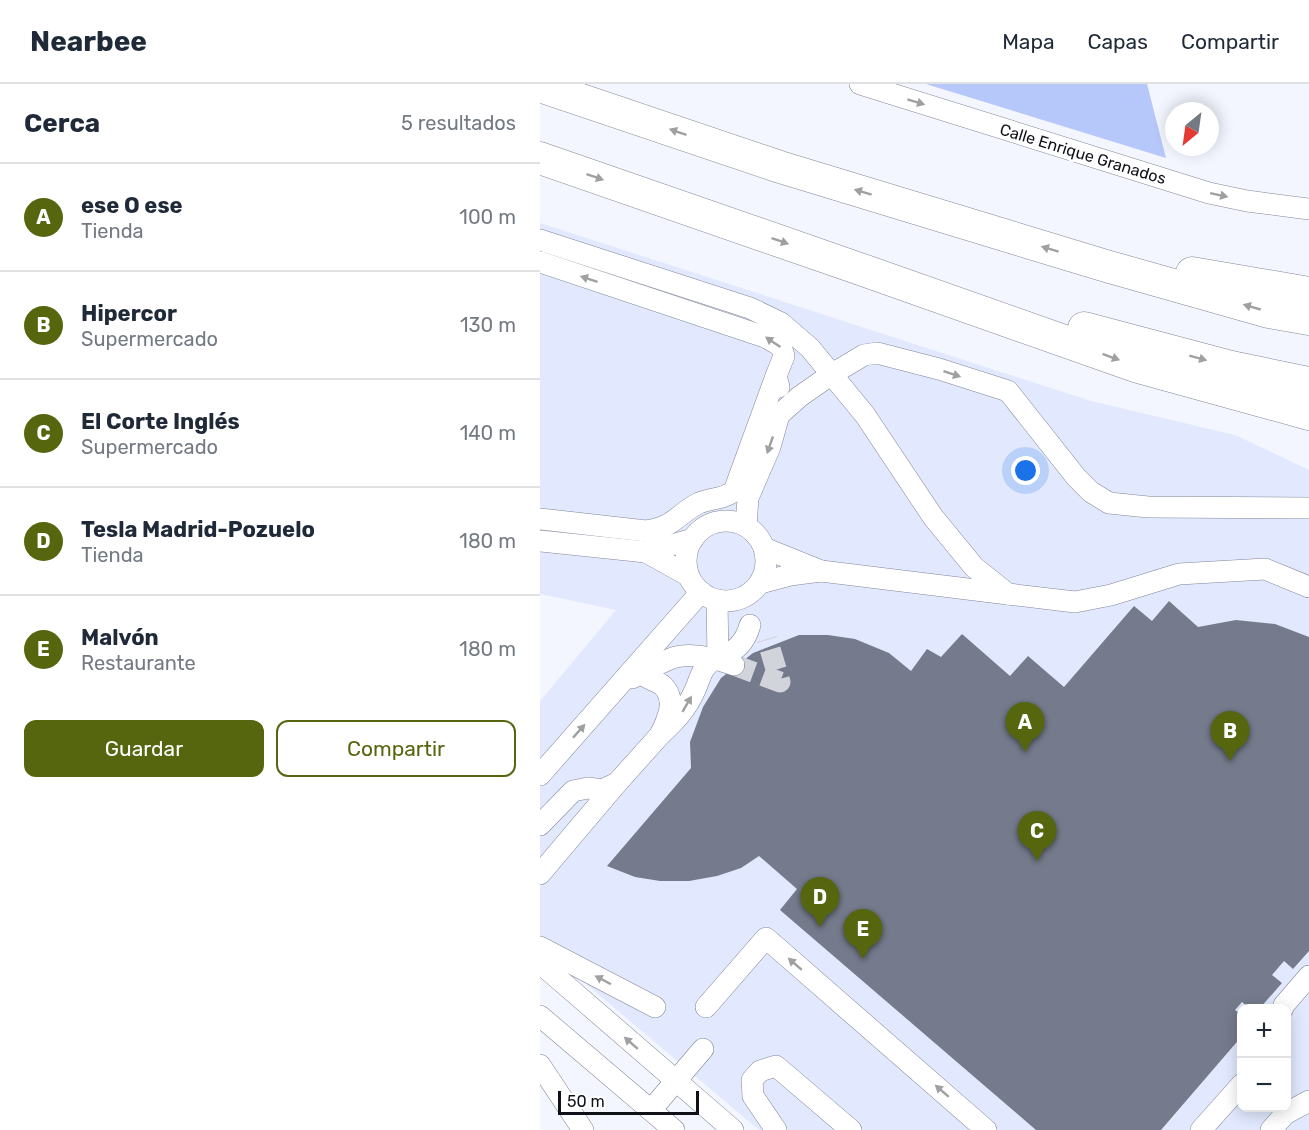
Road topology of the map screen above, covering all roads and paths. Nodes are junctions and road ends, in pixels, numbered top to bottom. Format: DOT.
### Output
graph roads {
  1 [pos="860,84"];
  2 [pos="540,86"];
  3 [pos="540,158"];
  4 [pos="1309,209"];
  5 [pos="540,240"];
  6 [pos="540,262"];
  7 [pos="1106,266"];
  8 [pos="857,268"];
  9 [pos="1261,284"];
  10 [pos="1309,287"];
  11 [pos="1309,293"];
  12 [pos="1309,319"];
  13 [pos="832,374"];
  14 [pos="776,376"];
  15 [pos="1309,383"];
  16 [pos="1233,393"];
  17 [pos="1309,414"];
  18 [pos="779,415"];
  19 [pos="1309,430"];
  20 [pos="1309,508"];
  21 [pos="540,519"];
  22 [pos="746,526"];
  23 [pos="693,538"];
  24 [pos="540,541"];
  25 [pos="764,548"];
  26 [pos="646,552"];
  27 [pos="821,571"];
  28 [pos="760,583"];
  29 [pos="1309,587"];
  30 [pos="711,592"];
  31 [pos="1008,594"];
  32 [pos="750,625"];
  33 [pos="767,639"];
  34 [pos="722,661"];
  35 [pos="632,678"];
  36 [pos="660,735"];
  37 [pos="540,775"];
  38 [pos="618,783"];
  39 [pos="540,825"];
  40 [pos="540,874"];
  41 [pos="540,947"];
  42 [pos="540,963"];
  43 [pos="1309,976"];
  44 [pos="1285,1004"];
  45 [pos="655,1007"];
  46 [pos="706,1007"];
  47 [pos="540,1016"];
  48 [pos="703,1049"];
  49 [pos="540,1065"];
  50 [pos="675,1081"];
  51 [pos="1237,1090"];
  52 [pos="1309,1101"];
  53 [pos="651,1110"];
  54 [pos="583,1130"];
  55 [pos="674,1130"];
  56 [pos="732,1130"];
  57 [pos="776,1130"];
  58 [pos="851,1130"];
  59 [pos="986,1130"];
  60 [pos="1201,1130"];
  61 [pos="1271,1130"];
  1 -- 4 [label="street, Calle Enrique Granados, one-way"];
  7 -- 2 [label="highway, one-way"];
  3 -- 8 [label="highway, one-way"];
  5 -- 13 [label="street"];
  14 -- 6 [label="street, one-way"];
  7 -- 9 [label="highway"];
  12 -- 7 [label="highway, one-way"];
  8 -- 15 [label="highway, one-way"];
  8 -- 16 [label="highway, one-way"];
  9 -- 10 [label="highway"];
  9 -- 11 [label="highway"];
  13 -- 18 [label="street"];
  13 -- 20 [label="street, one-way"];
  13 -- 31 [label="street"];
  14 -- 18 [label="street"];
  14 -- 21 [label="street"];
  16 -- 17 [label="highway"];
  16 -- 19 [label="highway"];
  18 -- 22 [label="street, one-way"];
  22 -- 23 [label="street"];
  22 -- 25 [label="street"];
  23 -- 26 [label="street"];
  23 -- 30 [label="street"];
  24 -- 26 [label="street"];
  25 -- 27 [label="street"];
  25 -- 28 [label="street"];
  26 -- 30 [label="street"];
  27 -- 28 [label="street"];
  27 -- 31 [label="street"];
  28 -- 30 [label="street"];
  29 -- 31 [label="street"];
  30 -- 32 [label="street"];
  30 -- 34 [label="street"];
  30 -- 35 [label="street"];
  32 -- 33 [label="street"];
  32 -- 34 [label="street"];
  34 -- 35 [label="street"];
  36 -- 34 [label="street, one-way"];
  35 -- 36 [label="street"];
  37 -- 35 [label="street, one-way"];
  36 -- 38 [label="street"];
  38 -- 39 [label="street"];
  38 -- 40 [label="street"];
  45 -- 41 [label="street, one-way"];
  50 -- 42 [label="street, one-way"];
  43 -- 44 [label="street"];
  59 -- 46 [label="street, one-way"];
  47 -- 53 [label="street"];
  48 -- 50 [label="street"];
  49 -- 54 [label="street"];
  50 -- 53 [label="street"];
  50 -- 56 [label="street"];
  51 -- 60 [label="street"];
  52 -- 61 [label="street"];
  53 -- 55 [label="street"];
  57 -- 58 [label="street"];
}
